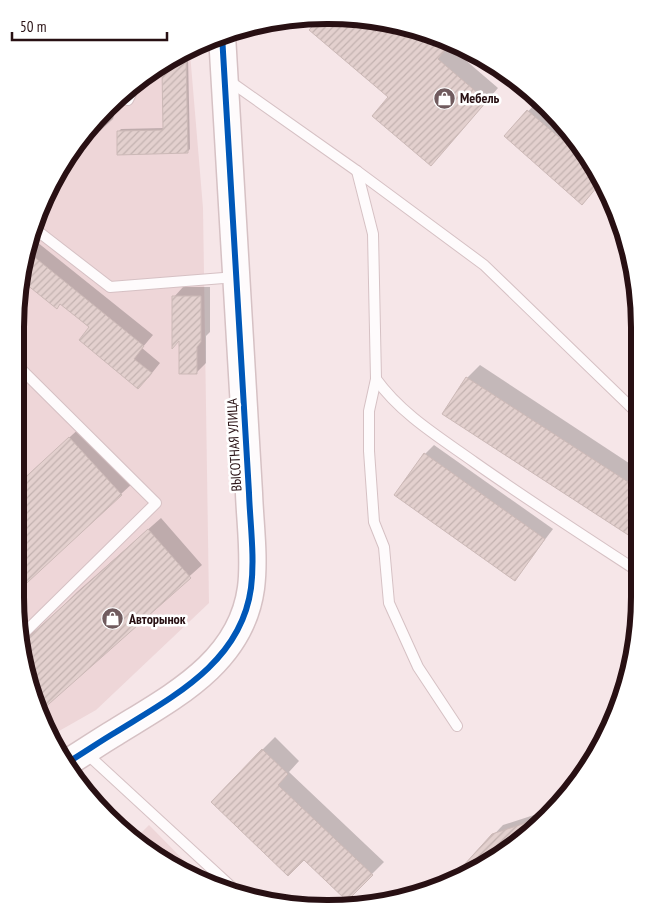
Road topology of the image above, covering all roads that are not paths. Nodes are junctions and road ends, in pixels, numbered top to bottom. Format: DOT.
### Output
graph roads {
  1 [pos="223,43"];
  2 [pos="225,78"];
  3 [pos="357,170"];
  4 [pos="39,232"];
  5 [pos="237,277"];
  6 [pos="24,372"];
  7 [pos="376,379"];
  8 [pos="631,407"];
  9 [pos="631,567"];
  10 [pos="26,632"];
  11 [pos="457,726"];
  12 [pos="75,758"];
  13 [pos="225,882"];
  1 -- 2 [label="street, ВЫСОТНАЯ УЛИЦА"];
  2 -- 3 [label="lane"];
  2 -- 5 [label="street, ВЫСОТНАЯ УЛИЦА"];
  3 -- 7 [label="lane"];
  3 -- 8 [label="lane"];
  4 -- 5 [label="lane"];
  5 -- 12 [label="street, ВЫСОТНАЯ УЛИЦА"];
  6 -- 10 [label="lane"];
  7 -- 9 [label="lane"];
  7 -- 11 [label="lane"];
  12 -- 13 [label="lane"];
}
